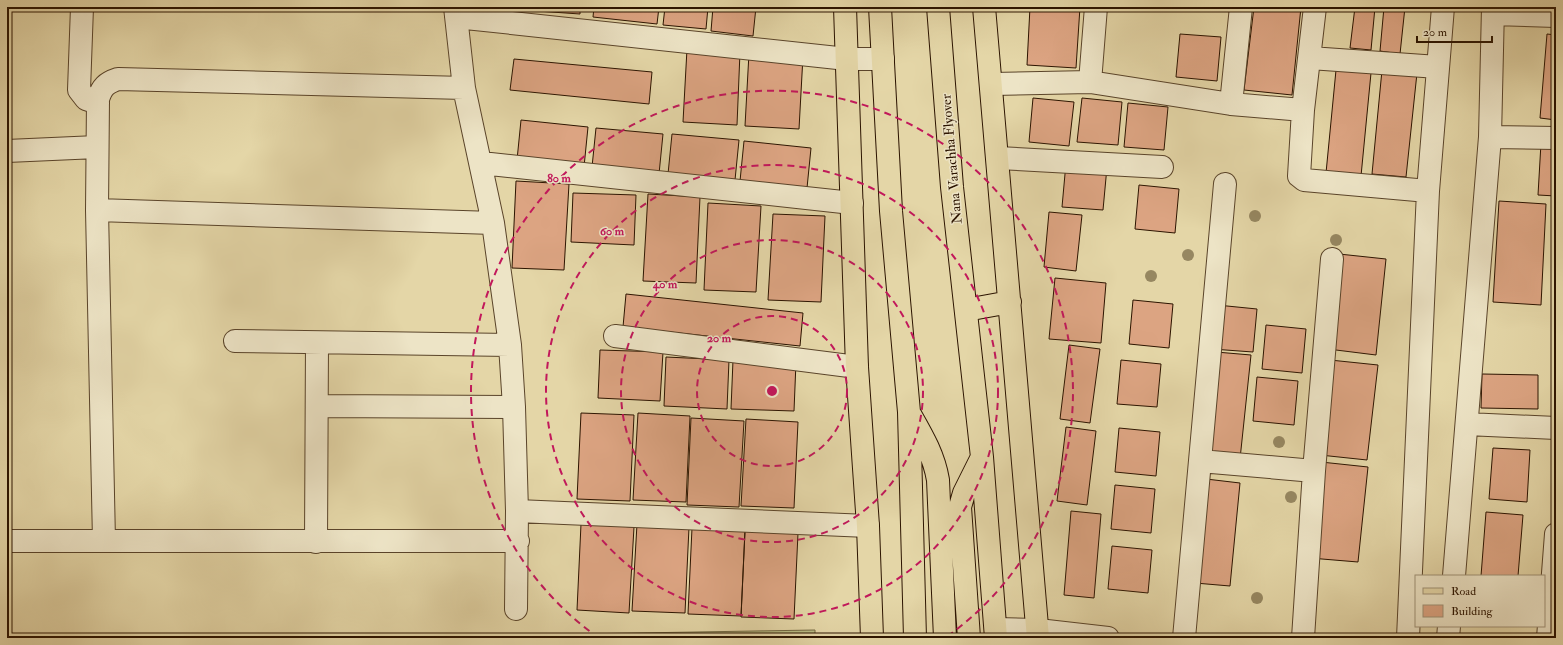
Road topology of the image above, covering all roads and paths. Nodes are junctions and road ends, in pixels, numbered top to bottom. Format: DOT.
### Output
graph roads {
  1 [pos="82,7"];
  2 [pos="846,7"];
  3 [pos="880,7"];
  4 [pos="938,7"];
  5 [pos="984,7"];
  6 [pos="1096,7"];
  7 [pos="1241,7"];
  8 [pos="1315,7"];
  9 [pos="1443,7"];
  10 [pos="1493,10"];
  11 [pos="456,12"];
  12 [pos="1556,16"];
  13 [pos="1310,58"];
  14 [pos="883,59"];
  15 [pos="847,60"];
  16 [pos="1438,67"];
  17 [pos="1090,82"];
  18 [pos="992,84"];
  19 [pos="464,88"];
  20 [pos="98,103"];
  21 [pos="1231,104"];
  22 [pos="1303,110"];
  23 [pos="1490,137"];
  24 [pos="1556,138"];
  25 [pos="97,147"];
  26 [pos="7,151"];
  27 [pos="998,158"];
  28 [pos="481,163"];
  29 [pos="1162,167"];
  30 [pos="1225,184"];
  31 [pos="1428,191"];
  32 [pos="852,203"];
  33 [pos="97,210"];
  34 [pos="493,223"];
  35 [pos="1332,259"];
  36 [pos="1010,302"];
  37 [pos="966,310"];
  38 [pos="615,336"];
  39 [pos="235,341"];
  40 [pos="318,343"];
  41 [pos="510,345"];
  42 [pos="858,367"];
  43 [pos="317,406"];
  44 [pos="514,406"];
  45 [pos="909,412"];
  46 [pos="1467,424"];
  47 [pos="1556,428"];
  48 [pos="982,457"];
  49 [pos="1200,461"];
  50 [pos="1314,471"];
  51 [pos="517,511"];
  52 [pos="868,526"];
  53 [pos="1556,534"];
  54 [pos="7,541"];
  55 [pos="104,541"];
  56 [pos="518,541"];
  57 [pos="316,542"];
  58 [pos="1454,575"];
  59 [pos="516,609"];
  60 [pos="1449,627"];
  61 [pos="996,633"];
  62 [pos="1038,634"];
  63 [pos="872,638"];
  64 [pos="915,638"];
  65 [pos="945,638"];
  66 [pos="969,638"];
  67 [pos="1108,638"];
  68 [pos="1184,638"];
  69 [pos="1303,638"];
  70 [pos="1408,638"];
  71 [pos="1448,638"];
  72 [pos="1548,638"];
  1 -- 20 [label="street"];
  2 -- 15 [label="main road"];
  3 -- 14 [label="main road"];
  4 -- 37 [label="main road, Nana Varachha Flyover"];
  5 -- 18 [label="main road"];
  6 -- 17 [label="street"];
  7 -- 21 [label="street"];
  8 -- 13 [label="street"];
  9 -- 16 [label="street"];
  10 -- 12 [label="street"];
  10 -- 23 [label="street"];
  11 -- 15 [label="street"];
  11 -- 19 [label="street"];
  13 -- 16 [label="street"];
  13 -- 22 [label="street"];
  14 -- 15 [label="street"];
  14 -- 45 [label="main road"];
  15 -- 32 [label="main road"];
  16 -- 31 [label="street"];
  17 -- 18 [label="street"];
  17 -- 21 [label="street"];
  18 -- 27 [label="main road"];
  19 -- 20 [label="street"];
  19 -- 28 [label="street"];
  20 -- 25 [label="street"];
  21 -- 22 [label="street"];
  22 -- 31 [label="street"];
  23 -- 24 [label="street"];
  23 -- 46 [label="street"];
  25 -- 26 [label="street"];
  25 -- 33 [label="street"];
  27 -- 29 [label="street"];
  27 -- 36 [label="main road"];
  28 -- 32 [label="street"];
  28 -- 34 [label="street"];
  30 -- 49 [label="street"];
  31 -- 70 [label="street"];
  32 -- 42 [label="main road"];
  33 -- 34 [label="street"];
  33 -- 55 [label="street"];
  34 -- 41 [label="street"];
  35 -- 50 [label="street"];
  36 -- 37 [label="main road"];
  36 -- 62 [label="main road"];
  37 -- 48 [label="main road, Nana Varachha Flyover"];
  38 -- 42 [label="street"];
  39 -- 40 [label="street"];
  40 -- 41 [label="street"];
  40 -- 43 [label="street"];
  41 -- 44 [label="street"];
  42 -- 52 [label="main road"];
  43 -- 44 [label="street"];
  43 -- 57 [label="street"];
  44 -- 51 [label="street"];
  45 -- 64 [label="main road"];
  45 -- 65 [label="main road"];
  46 -- 47 [label="street"];
  46 -- 58 [label="street"];
  48 -- 61 [label="main road, Nana Varachha Flyover"];
  48 -- 66 [label="main road"];
  49 -- 50 [label="street"];
  49 -- 68 [label="street"];
  50 -- 69 [label="street"];
  51 -- 52 [label="street"];
  51 -- 56 [label="street"];
  52 -- 63 [label="main road"];
  53 -- 72 [label="street"];
  54 -- 55 [label="street"];
  55 -- 57 [label="street"];
  56 -- 57 [label="street"];
  56 -- 59 [label="street"];
  60 -- 71 [label="street"];
  61 -- 62 [label="street"];
  62 -- 67 [label="street"];
}
